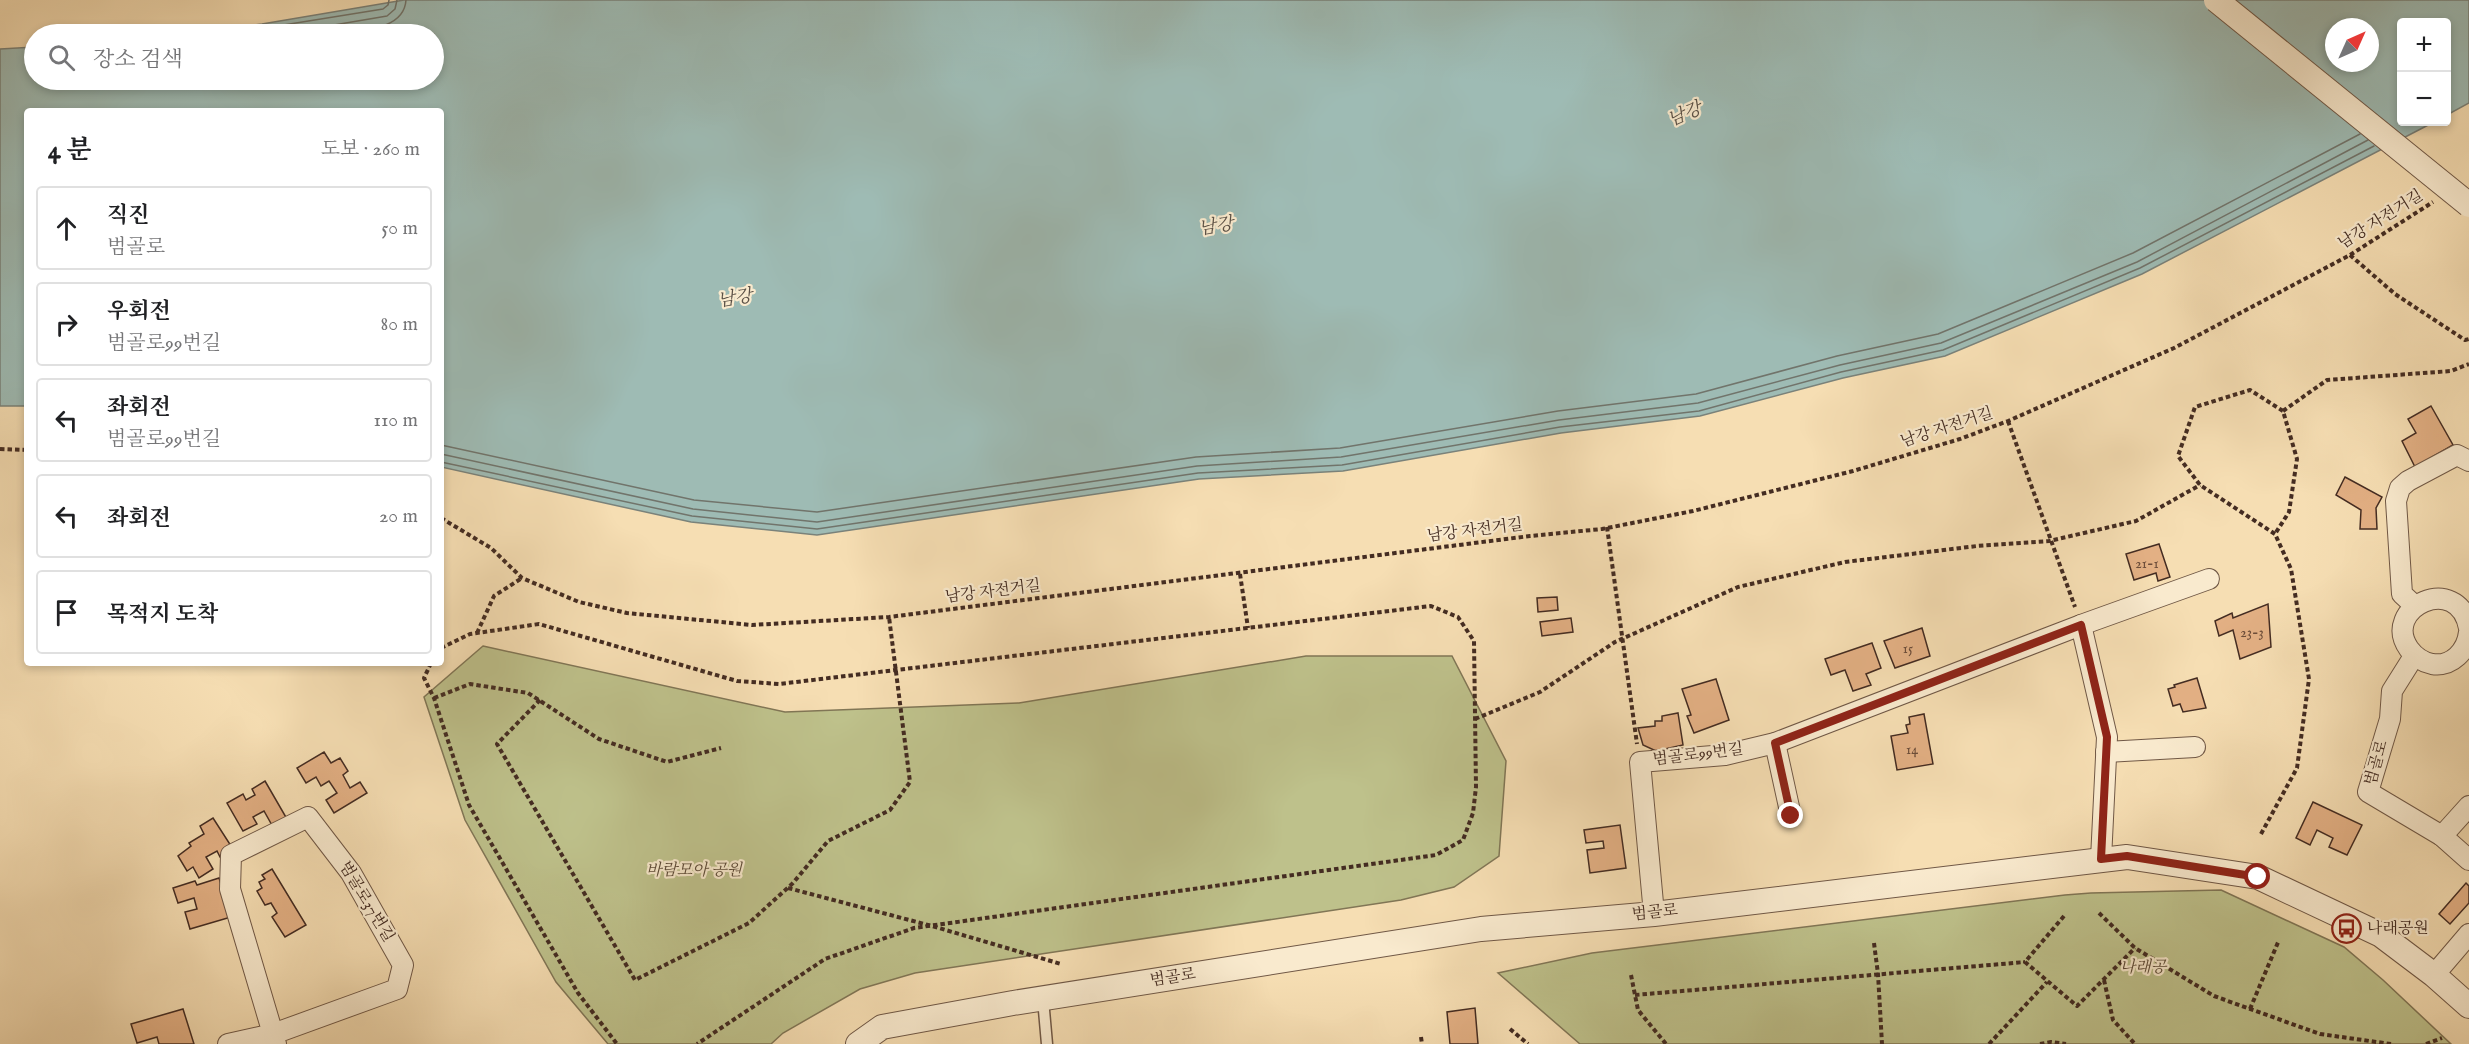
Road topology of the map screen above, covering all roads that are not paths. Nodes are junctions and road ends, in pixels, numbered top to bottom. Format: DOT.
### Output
graph roads {
  1 [pos="2216,0"];
  2 [pos="2469,205"];
  3 [pos="2469,461"];
  4 [pos="2209,579"];
  5 [pos="2415,606"];
  6 [pos="2081,625"];
  7 [pos="2468,641"];
  8 [pos="2414,656"];
  9 [pos="1775,743"];
  10 [pos="2195,747"];
  11 [pos="2106,753"];
  12 [pos="2469,806"];
  13 [pos="1791,816"];
  14 [pos="2442,836"];
  15 [pos="2101,859"];
  16 [pos="2469,860"];
  17 [pos="1654,914"];
  18 [pos="2469,934"];
  19 [pos="2434,975"];
  20 [pos="1043,999"];
  21 [pos="2469,1006"];
  22 [pos="274,1039"];
  23 [pos="228,1044"];
  24 [pos="858,1044"];
  25 [pos="1047,1044"];
  1 -- 2 [label="street, bridge"];
  3 -- 5 [label="street"];
  4 -- 6 [label="street, 범골로99번길"];
  5 -- 7 [label="street"];
  5 -- 8 [label="street"];
  6 -- 9 [label="street, 범골로99번길"];
  6 -- 11 [label="street"];
  7 -- 8 [label="street"];
  8 -- 14 [label="street, 범골로"];
  9 -- 13 [label="street"];
  9 -- 17 [label="street, 범골로99번길"];
  10 -- 11 [label="street"];
  11 -- 15 [label="street"];
  12 -- 14 [label="street"];
  14 -- 16 [label="street, 범골로"];
  15 -- 17 [label="street, 범골로"];
  15 -- 19 [label="street, 범골로"];
  17 -- 20 [label="street, 범골로"];
  18 -- 19 [label="street"];
  19 -- 21 [label="street, 범골로"];
  20 -- 24 [label="street, 범골로"];
  20 -- 25 [label="lane"];
  22 -- 22 [label="street, 범골로37번길"];
  22 -- 23 [label="street, 범골로37번길"];
}
